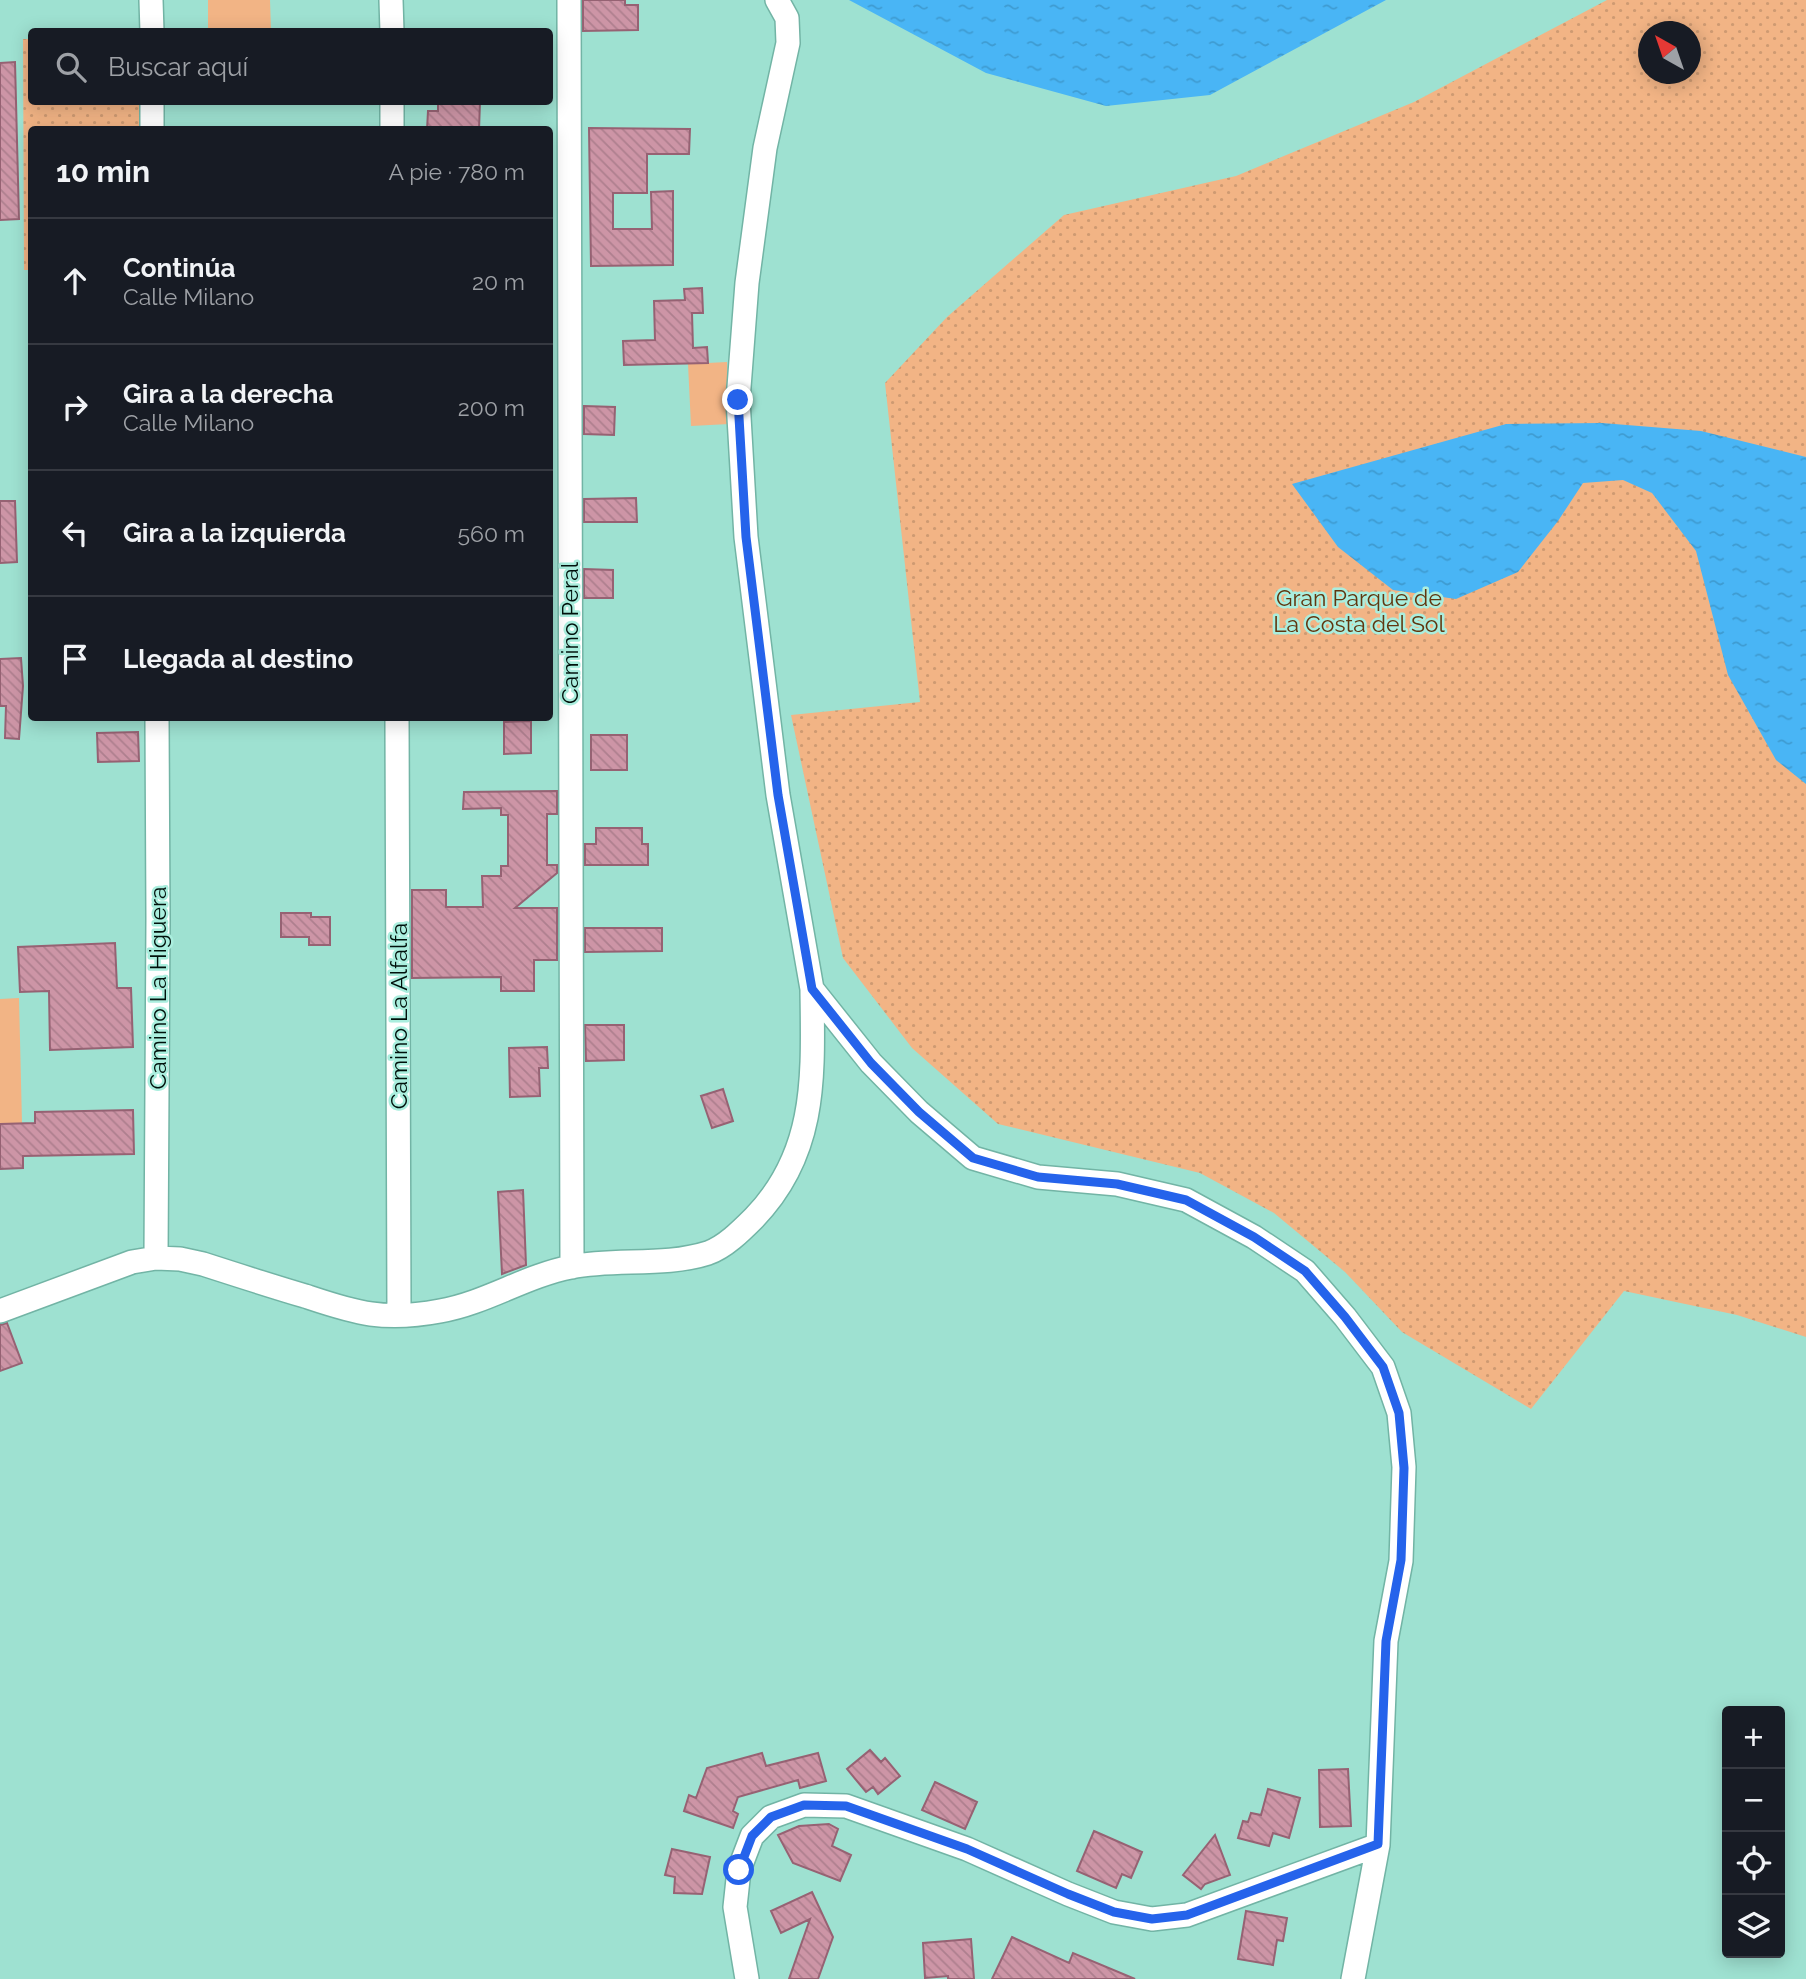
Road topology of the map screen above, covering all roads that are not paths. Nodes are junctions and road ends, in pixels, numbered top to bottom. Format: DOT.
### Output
graph roads {
  1 [pos="151,0"];
  2 [pos="391,0"];
  3 [pos="569,0"];
  4 [pos="777,0"];
  5 [pos="152,28"];
  6 [pos="392,28"];
  7 [pos="152,105"];
  8 [pos="392,105"];
  9 [pos="152,126"];
  10 [pos="392,126"];
  11 [pos="157,721"];
  12 [pos="397,721"];
  13 [pos="812,989"];
  14 [pos="156,1258"];
  15 [pos="572,1266"];
  16 [pos="0,1311"];
  17 [pos="399,1315"];
  18 [pos="1378,1844"];
  19 [pos="747,1979"];
  20 [pos="1353,1979"];
  1 -- 5 [label="street"];
  2 -- 6 [label="street"];
  3 -- 15 [label="street, Camino Peral"];
  4 -- 13 [label="street"];
  7 -- 9 [label="street"];
  8 -- 10 [label="street"];
  11 -- 14 [label="street, Camino La Higuera"];
  12 -- 17 [label="street, Camino La Alfalfa"];
  13 -- 15 [label="street"];
  13 -- 18 [label="street"];
  14 -- 16 [label="street"];
  14 -- 17 [label="street"];
  15 -- 17 [label="street"];
  18 -- 19 [label="street"];
  18 -- 20 [label="street"];
}
